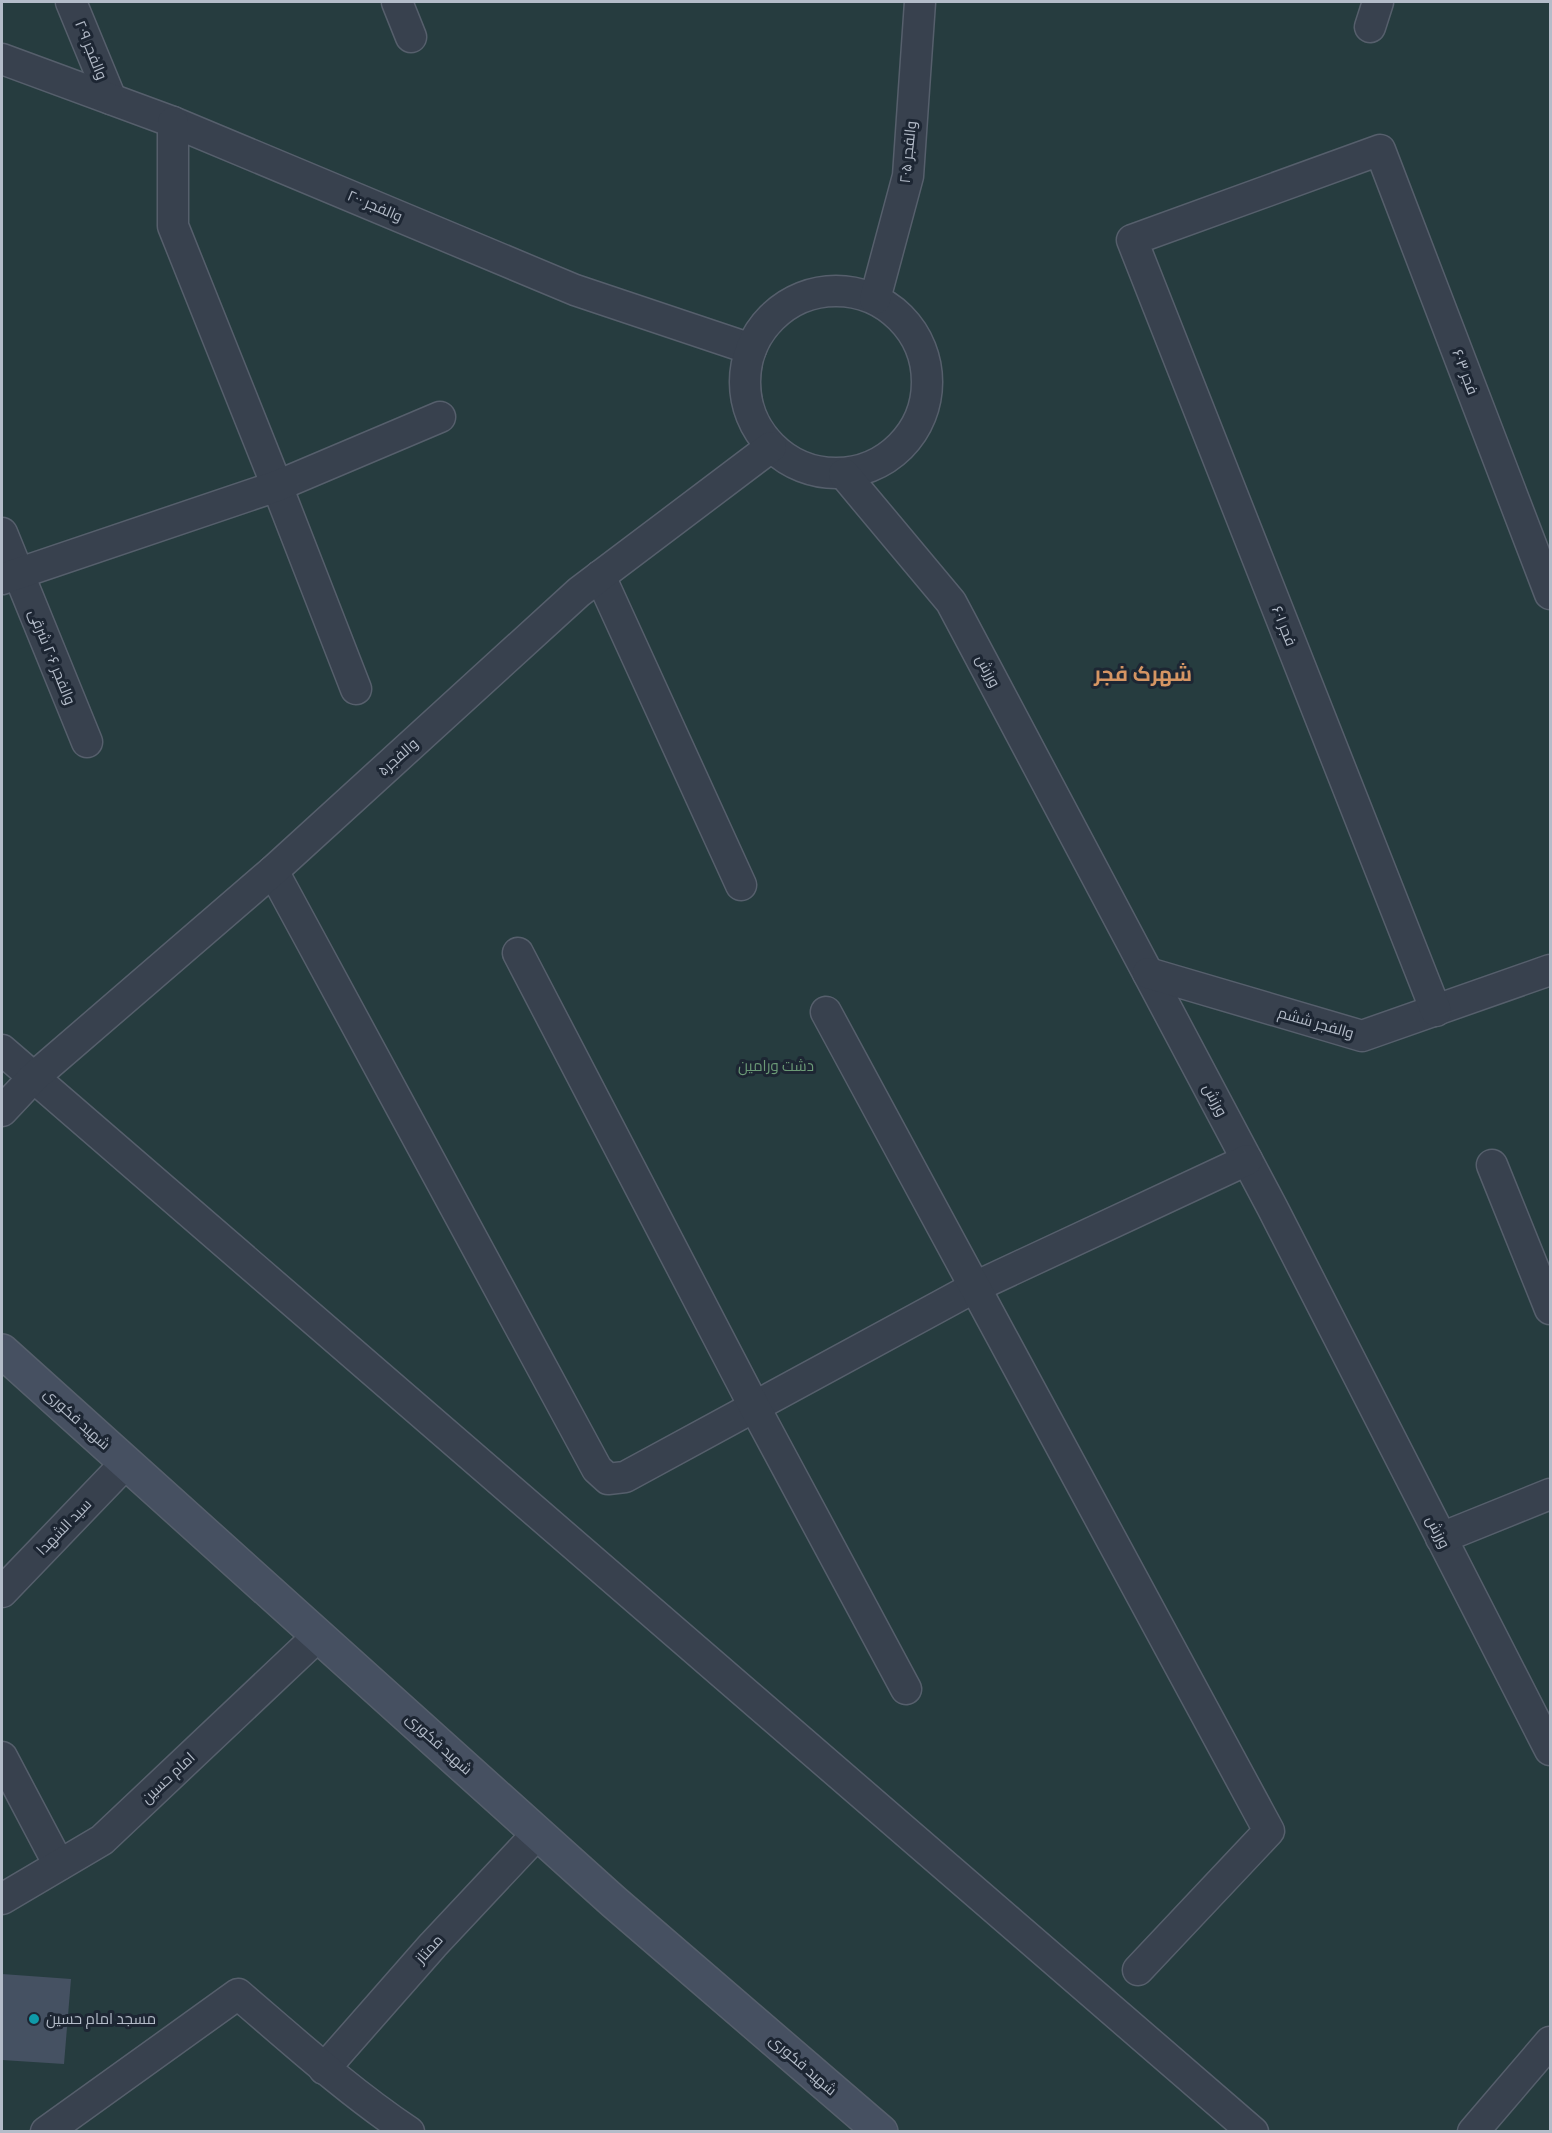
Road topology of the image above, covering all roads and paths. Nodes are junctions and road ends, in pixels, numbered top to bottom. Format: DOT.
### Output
graph roads {
  1 [pos="71,2"];
  2 [pos="397,2"];
  3 [pos="920,2"];
  4 [pos="411,38"];
  5 [pos="2,59"];
  6 [pos="111,99"];
  7 [pos="173,122"];
  8 [pos="1132,240"];
  9 [pos="874,299"];
  10 [pos="751,349"];
  11 [pos="440,417"];
  12 [pos="771,447"];
  13 [pos="844,474"];
  14 [pos="278,486"];
  15 [pos="2,533"];
  16 [pos="9,576"];
  17 [pos="600,576"];
  18 [pos="1551,594"];
  19 [pos="356,689"];
  20 [pos="87,742"];
  21 [pos="273,871"];
  22 [pos="741,885"];
  23 [pos="518,953"];
  24 [pos="1551,970"];
  25 [pos="1148,973"];
  26 [pos="1436,1011"];
  27 [pos="826,1012"];
  28 [pos="2,1050"];
  29 [pos="33,1078"];
  30 [pos="2,1111"];
  31 [pos="1247,1160"];
  32 [pos="1492,1165"];
  33 [pos="975,1287"];
  34 [pos="1551,1309"];
  35 [pos="2,1351"];
  36 [pos="754,1406"];
  37 [pos="126,1463"];
  38 [pos="1551,1494"];
  39 [pos="1442,1538"];
  40 [pos="2,1592"];
  41 [pos="318,1636"];
  42 [pos="906,1689"];
  43 [pos="1551,1750"];
  44 [pos="2,1757"];
  45 [pos="538,1833"];
  46 [pos="59,1865"];
  47 [pos="2,1899"];
  48 [pos="1138,1970"];
  49 [pos="1551,2042"];
  50 [pos="324,2069"];
  51 [pos="46,2132"];
  52 [pos="409,2132"];
  53 [pos="881,2132"];
  54 [pos="1253,2132"];
  55 [pos="1473,2132"];
  1 -- 6 [label="street, والفجر ۲۰۹"];
  2 -- 4 [label="street"];
  3 -- 9 [label="street, والفجر ۲۰۵"];
  5 -- 6 [label="street, والفجر ۲۰۰"];
  6 -- 7 [label="street, والفجر ۲۰۰"];
  7 -- 10 [label="street, والفجر ۲۰۰"];
  7 -- 14 [label="street"];
  8 -- 18 [label="street, فجر ۶۰۳"];
  8 -- 26 [label="street, فجر ۶۰۱"];
  9 -- 10 [label="street"];
  9 -- 13 [label="street"];
  10 -- 12 [label="street"];
  11 -- 14 [label="street"];
  12 -- 13 [label="street"];
  12 -- 17 [label="street, والفجر۵"];
  13 -- 25 [label="street, ورزش"];
  14 -- 16 [label="street"];
  14 -- 19 [label="street"];
  15 -- 16 [label="street, والفجر ۲۰۶ شرقی"];
  16 -- 20 [label="street, والفجر ۲۰۶ شرقی"];
  17 -- 21 [label="street, والفجر۵"];
  17 -- 22 [label="street"];
  21 -- 29 [label="street, والفجر۵"];
  21 -- 36 [label="street"];
  23 -- 36 [label="street"];
  24 -- 26 [label="street, والفجر ششم"];
  25 -- 26 [label="street, والفجر ششم"];
  25 -- 31 [label="street, ورزش"];
  27 -- 33 [label="street"];
  28 -- 29 [label="street"];
  29 -- 30 [label="street, والفجر۵"];
  29 -- 54 [label="street"];
  31 -- 33 [label="street"];
  31 -- 39 [label="street, ورزش"];
  32 -- 34 [label="street"];
  33 -- 36 [label="street"];
  33 -- 48 [label="street"];
  35 -- 37 [label="street, شهید فکوری"];
  36 -- 42 [label="street"];
  37 -- 40 [label="street, سید الشهدا"];
  37 -- 41 [label="street, شهید فکوری"];
  38 -- 39 [label="street"];
  39 -- 43 [label="street, ورزش"];
  41 -- 45 [label="street, شهید فکوری"];
  41 -- 46 [label="street, امام حسین"];
  44 -- 46 [label="street"];
  45 -- 50 [label="street, ممتاز"];
  45 -- 53 [label="street, شهید فکوری"];
  46 -- 47 [label="street, امام حسین"];
  49 -- 55 [label="street"];
  50 -- 51 [label="street"];
  50 -- 52 [label="street"];
}
